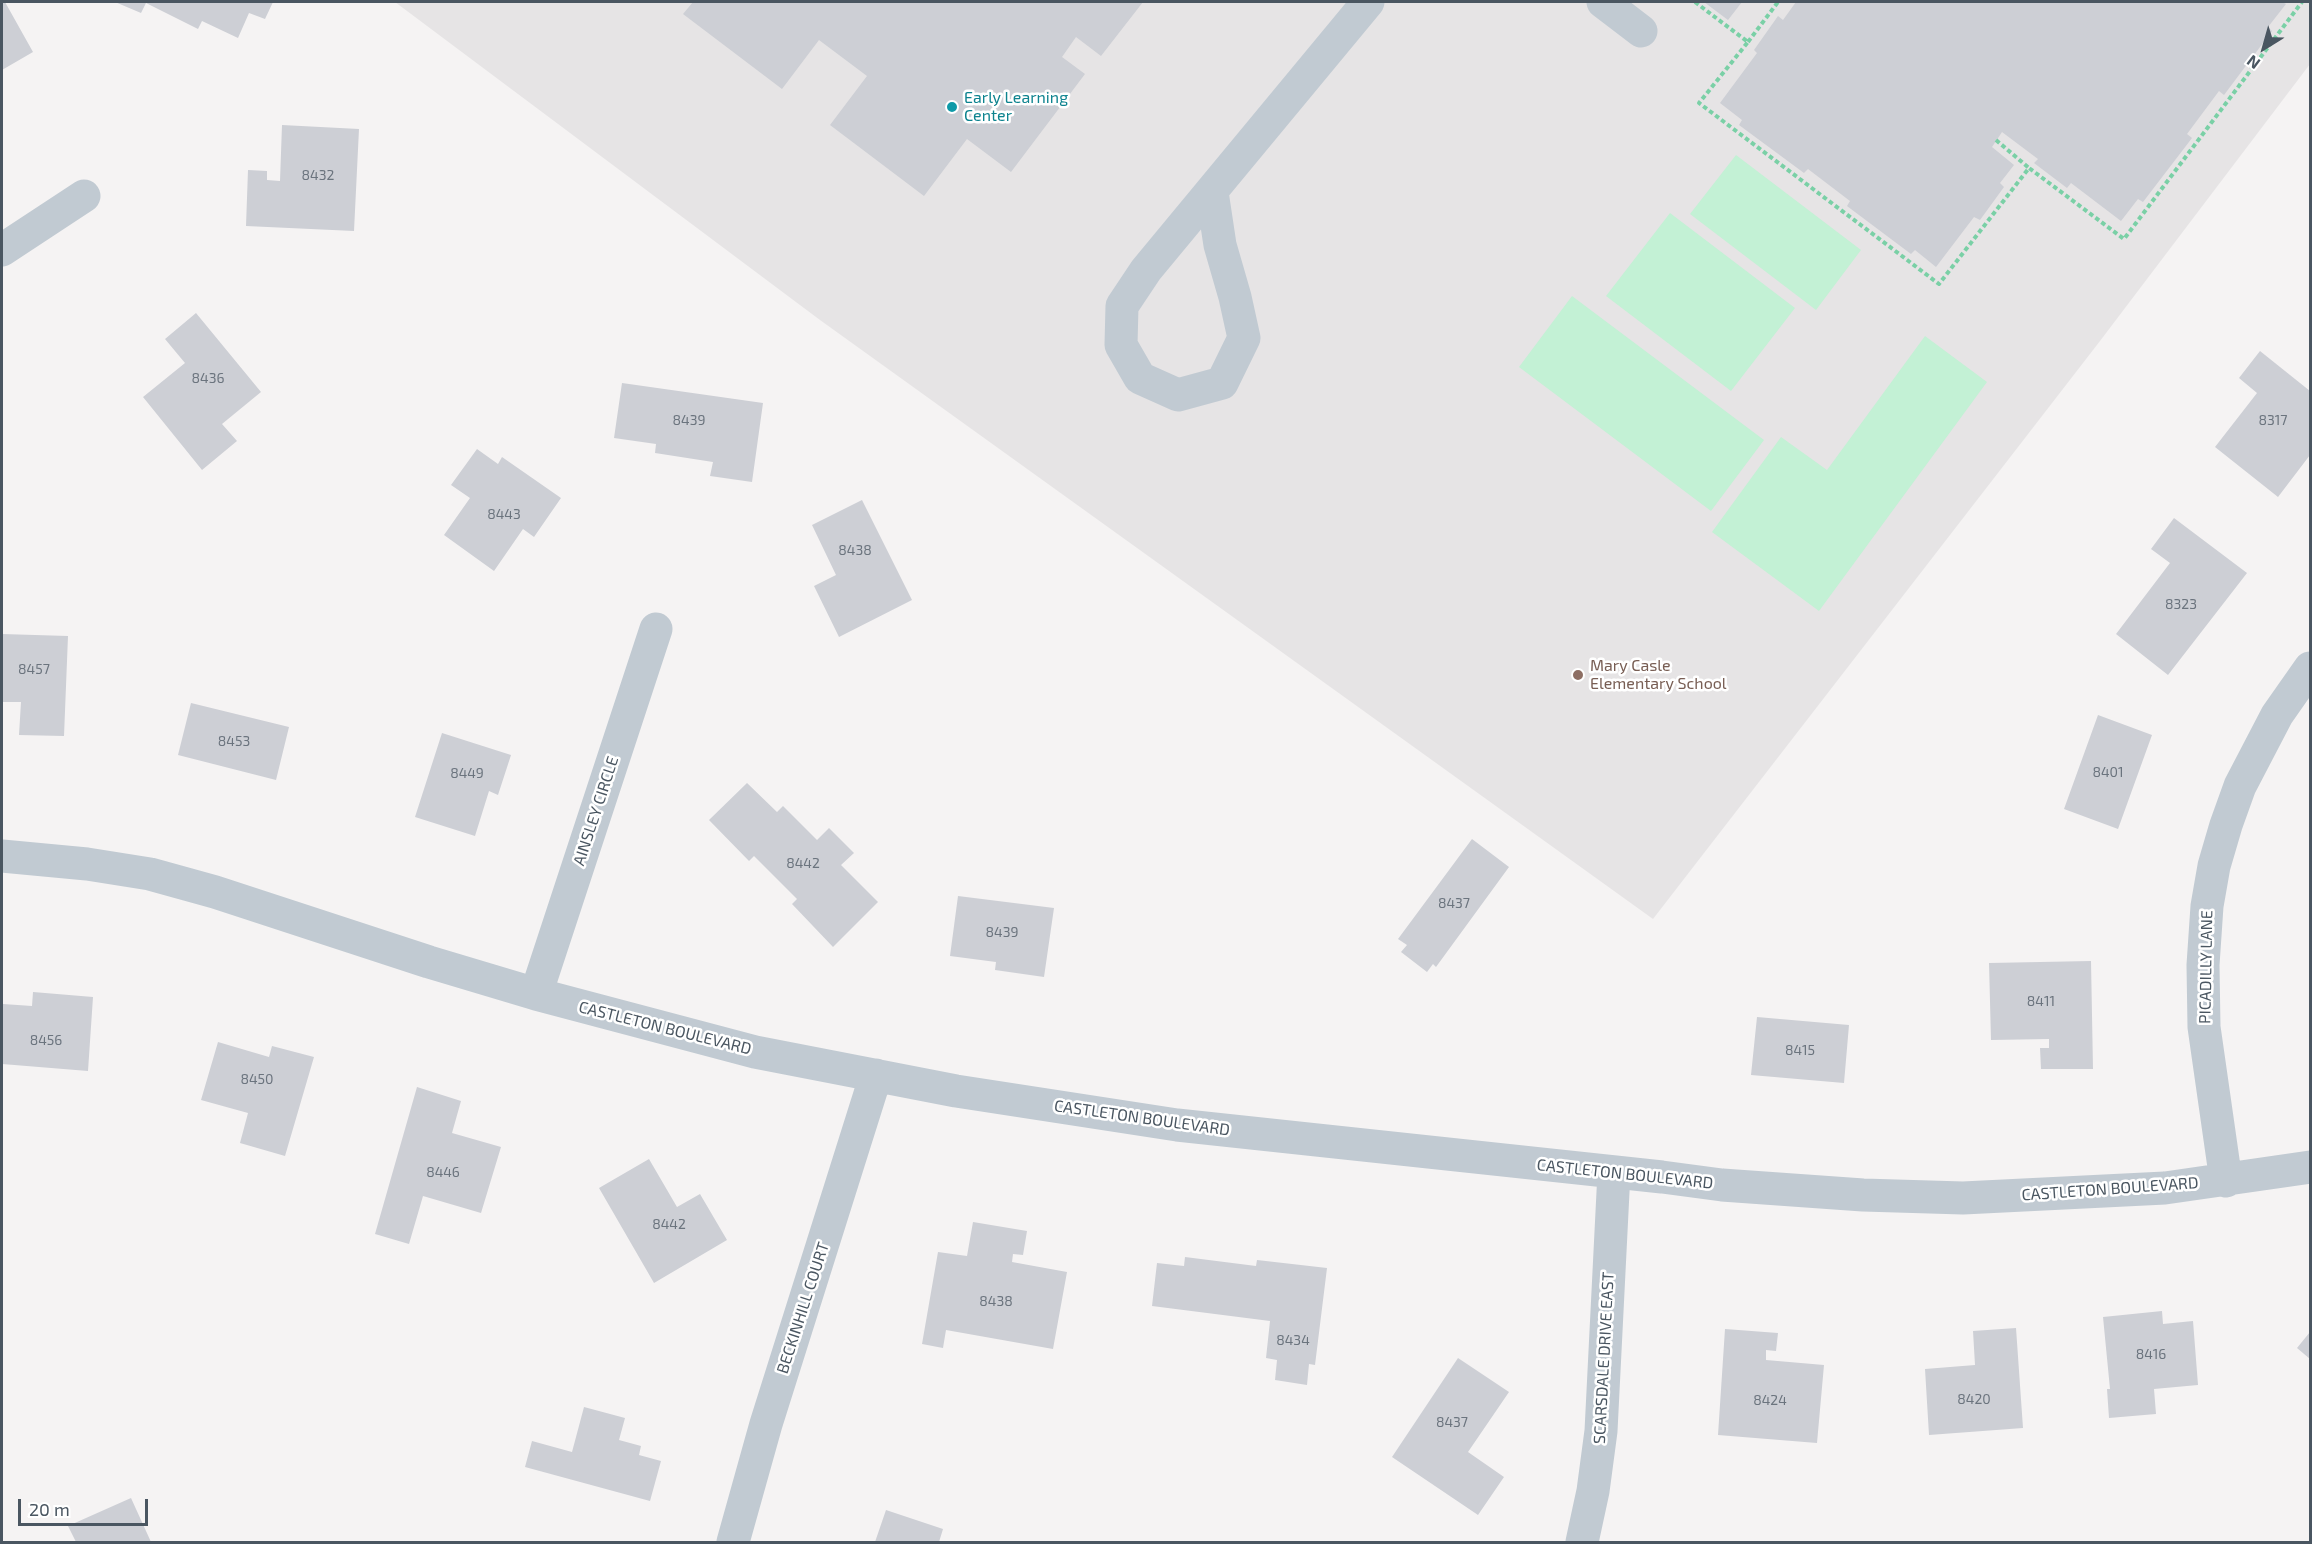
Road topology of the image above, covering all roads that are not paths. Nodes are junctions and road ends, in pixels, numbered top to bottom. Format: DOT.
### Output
graph roads {
  1 [pos="1368,2"];
  2 [pos="1603,2"];
  3 [pos="1641,30"];
  4 [pos="1212,192"];
  5 [pos="84,196"];
  6 [pos="2,250"];
  7 [pos="656,628"];
  8 [pos="2310,668"];
  9 [pos="2,856"];
  10 [pos="536,994"];
  11 [pos="876,1075"];
  12 [pos="2310,1167"];
  13 [pos="1614,1172"];
  14 [pos="2226,1180"];
  15 [pos="733,1542"];
  16 [pos="1582,1542"];
  1 -- 4 [label="street"];
  2 -- 3 [label="street"];
  4 -- 4 [label="street"];
  5 -- 6 [label="street"];
  7 -- 10 [label="street, AINSLEY CIRCLE"];
  8 -- 14 [label="street, PICADILLY LANE"];
  9 -- 10 [label="street, CASTLETON BOULEVARD"];
  10 -- 11 [label="street, CASTLETON BOULEVARD"];
  11 -- 13 [label="street, CASTLETON BOULEVARD"];
  11 -- 15 [label="street, BECKINHILL COURT"];
  12 -- 14 [label="street, CASTLETON BOULEVARD"];
  13 -- 14 [label="street, CASTLETON BOULEVARD"];
  13 -- 16 [label="street, SCARSDALE DRIVE EAST"];
}
